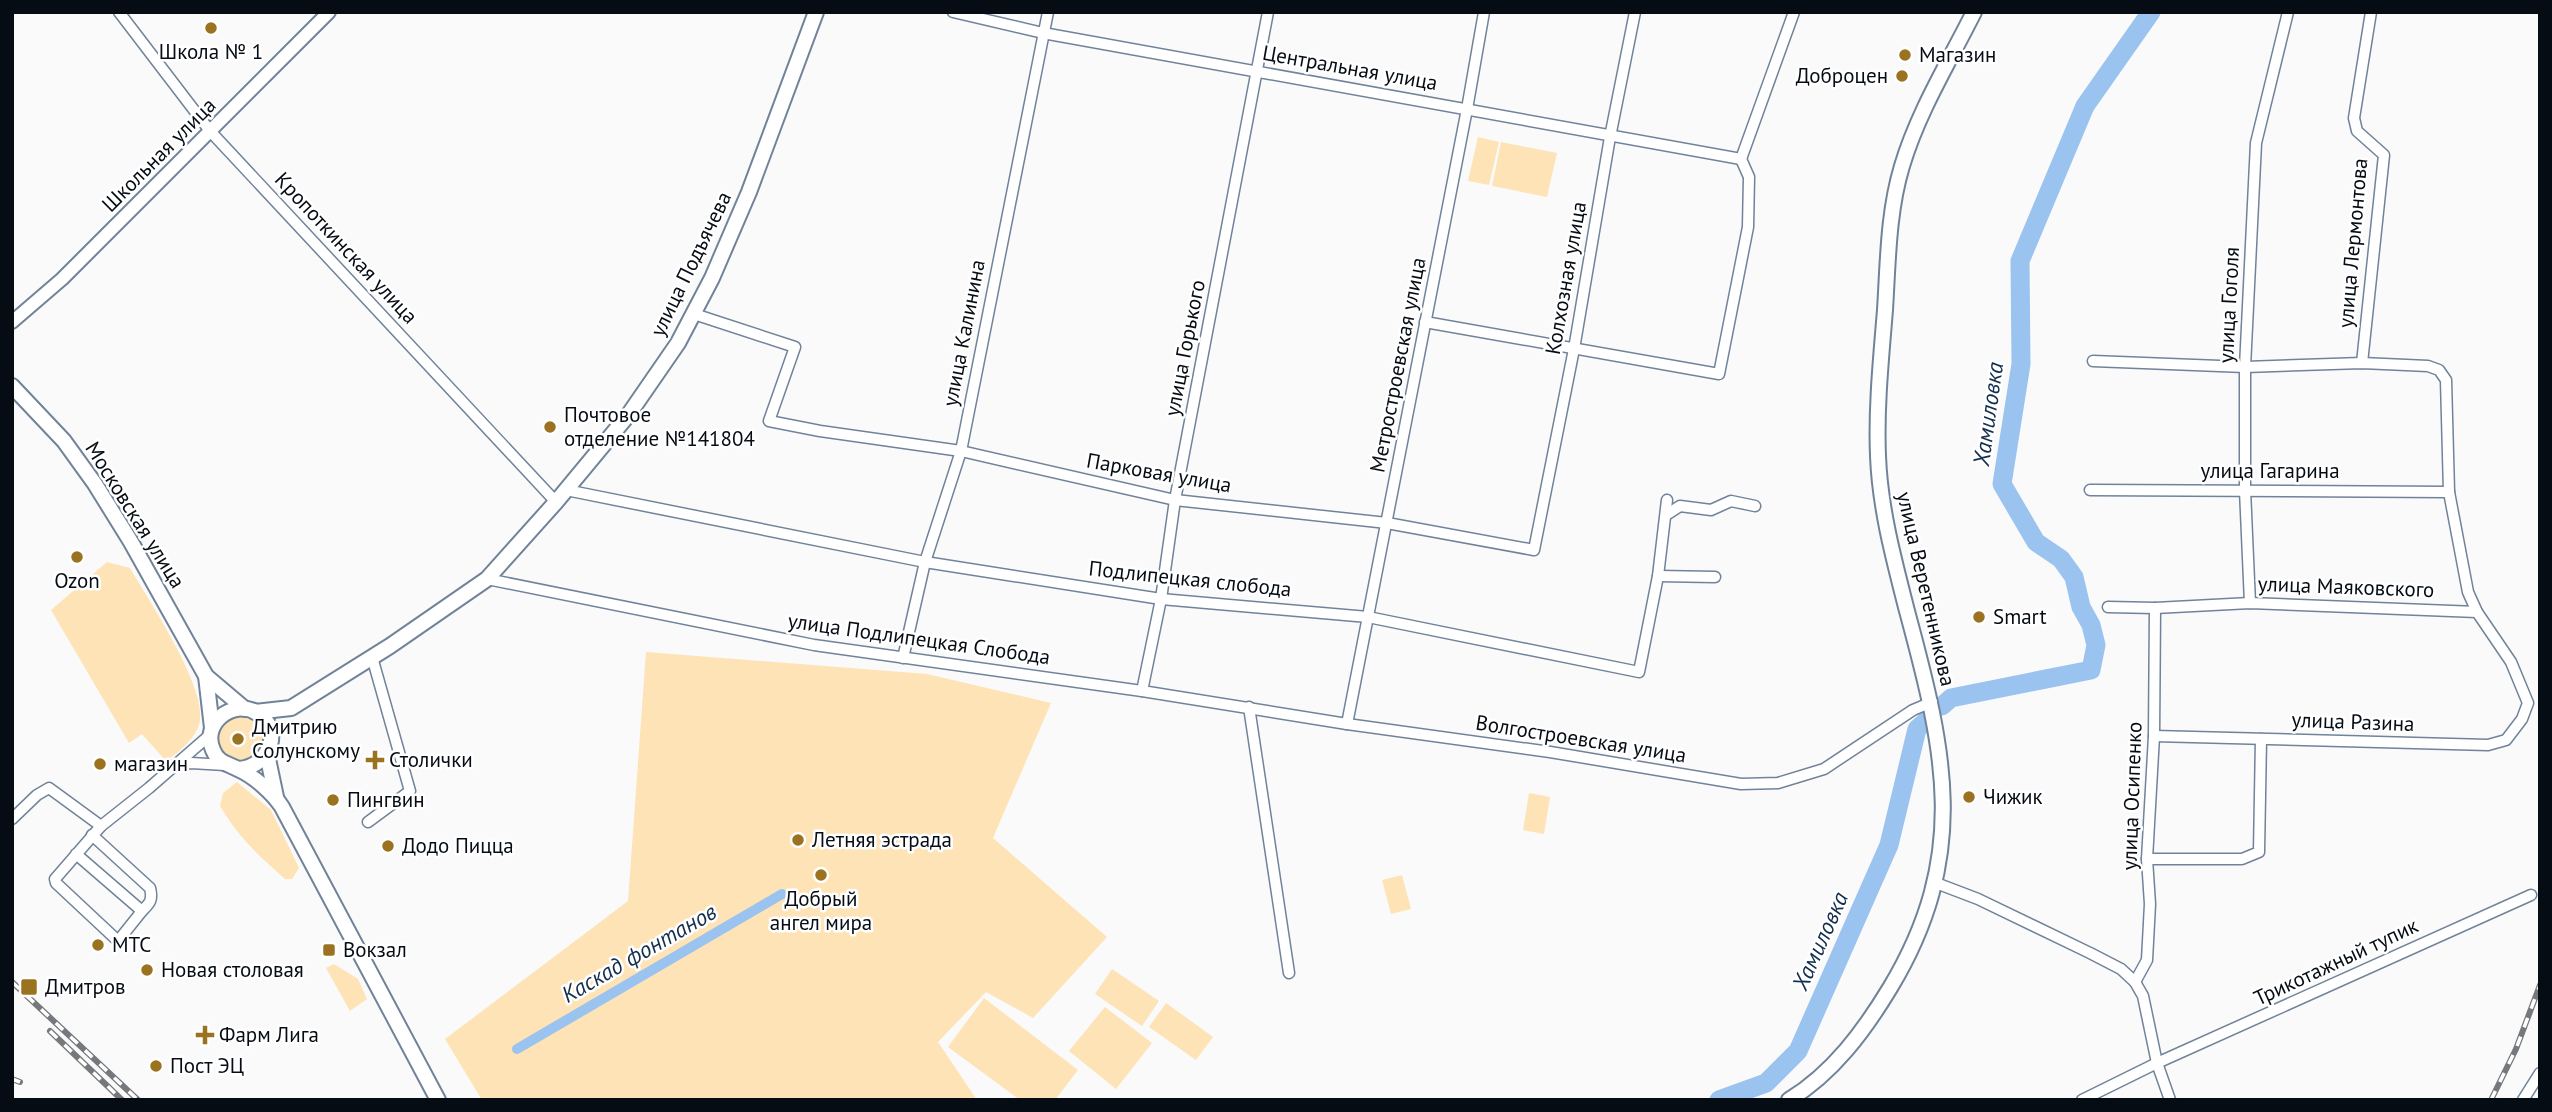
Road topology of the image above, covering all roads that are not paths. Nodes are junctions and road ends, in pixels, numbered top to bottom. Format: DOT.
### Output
graph roads {
  1 [pos="119,12"];
  2 [pos="329,12"];
  3 [pos="817,12"];
  4 [pos="953,12"];
  5 [pos="1048,12"];
  6 [pos="1268,12"];
  7 [pos="1484,12"];
  8 [pos="1635,12"];
  9 [pos="1794,12"];
  10 [pos="1974,12"];
  11 [pos="2288,12"];
  12 [pos="2371,12"];
  13 [pos="1043,33"];
  14 [pos="1258,71"];
  15 [pos="1467,109"];
  16 [pos="210,131"];
  17 [pos="1610,137"];
  18 [pos="1741,159"];
  19 [pos="694,314"];
  20 [pos="12,322"];
  21 [pos="1425,322"];
  22 [pos="1574,349"];
  23 [pos="2093,361"];
  24 [pos="2362,363"];
  25 [pos="2245,367"];
  26 [pos="12,386"];
  27 [pos="961,451"];
  28 [pos="566,490"];
  29 [pos="2090,490"];
  30 [pos="2245,490"];
  31 [pos="2449,492"];
  32 [pos="1175,500"];
  33 [pos="1667,500"];
  34 [pos="556,502"];
  35 [pos="1755,506"];
  36 [pos="1666,515"];
  37 [pos="1387,523"];
  38 [pos="1534,551"];
  39 [pos="925,562"];
  40 [pos="1658,576"];
  41 [pos="1715,577"];
  42 [pos="487,579"];
  43 [pos="1161,599"];
  44 [pos="2250,603"];
  45 [pos="2108,607"];
  46 [pos="2155,608"];
  47 [pos="2477,612"];
  48 [pos="1368,617"];
  49 [pos="372,657"];
  50 [pos="903,658"];
  51 [pos="206,676"];
  52 [pos="1142,691"];
  53 [pos="1932,702"];
  54 [pos="1249,707"];
  55 [pos="250,710"];
  56 [pos="288,710"];
  57 [pos="1347,724"];
  58 [pos="212,731"];
  59 [pos="2154,736"];
  60 [pos="2260,738"];
  61 [pos="269,747"];
  62 [pos="174,765"];
  63 [pos="232,767"];
  64 [pos="276,797"];
  65 [pos="12,820"];
  66 [pos="368,822"];
  67 [pos="101,826"];
  68 [pos="92,835"];
  69 [pos="76,854"];
  70 [pos="2147,859"];
  71 [pos="1936,883"];
  72 [pos="2531,895"];
  73 [pos="142,911"];
  74 [pos="1289,973"];
  75 [pos="2136,982"];
  76 [pos="2157,1063"];
  77 [pos="2540,1073"];
  78 [pos="438,1100"];
  79 [pos="1789,1100"];
  80 [pos="2082,1100"];
  81 [pos="2170,1100"];
  82 [pos="2523,1100"];
  1 -- 16 [label="street, Кропоткинская улица"];
  2 -- 16 [label="street, Школьная улица"];
  3 -- 19 [label="main road, улица Подъячева"];
  4 -- 13 [label="street, Центральная улица"];
  5 -- 13 [label="street, улица Калинина"];
  6 -- 14 [label="street, улица Горького"];
  7 -- 15 [label="street, Метростроевская улица"];
  8 -- 17 [label="street, Колхозная улица"];
  9 -- 18 [label="street"];
  10 -- 53 [label="main road, улица Веретенникова"];
  11 -- 25 [label="street, улица Гоголя"];
  12 -- 24 [label="street, улица Лермонтова"];
  13 -- 14 [label="street, Центральная улица"];
  13 -- 27 [label="street, улица Калинина"];
  14 -- 15 [label="street, Центральная улица"];
  14 -- 32 [label="street, улица Горького"];
  15 -- 17 [label="street, Центральная улица"];
  15 -- 21 [label="street, Метростроевская улица"];
  16 -- 20 [label="street, Школьная улица"];
  16 -- 34 [label="street, Кропоткинская улица"];
  17 -- 18 [label="street, Центральная улица"];
  17 -- 22 [label="street, Колхозная улица"];
  18 -- 22 [label="street"];
  19 -- 27 [label="street, Парковая улица"];
  19 -- 28 [label="main road, улица Подъячева"];
  21 -- 22 [label="street"];
  21 -- 37 [label="street, Метростроевская улица"];
  22 -- 38 [label="street, Колхозная улица"];
  23 -- 25 [label="street"];
  24 -- 25 [label="street"];
  24 -- 31 [label="street"];
  25 -- 30 [label="street, улица Гоголя"];
  26 -- 51 [label="main road, Московская улица"];
  27 -- 32 [label="street, Парковая улица"];
  27 -- 39 [label="street, улица Калинина"];
  28 -- 34 [label="main road, улица Подъячева"];
  28 -- 39 [label="street, Подлипецкая слобода"];
  29 -- 30 [label="street, улица Гагарина"];
  30 -- 31 [label="street, улица Гагарина"];
  30 -- 44 [label="street, улица Гоголя"];
  31 -- 47 [label="street"];
  32 -- 37 [label="street, Парковая улица"];
  32 -- 43 [label="street, улица Горького"];
  33 -- 36 [label="street, Подлипецкая слобода"];
  34 -- 42 [label="main road, улица Подъячева"];
  35 -- 36 [label="street"];
  36 -- 40 [label="street, Подлипецкая слобода"];
  37 -- 38 [label="street, Парковая улица"];
  37 -- 48 [label="street, Метростроевская улица"];
  39 -- 43 [label="street, Подлипецкая слобода"];
  39 -- 50 [label="street, улица Калинина"];
  40 -- 41 [label="street"];
  40 -- 48 [label="street, Подлипецкая слобода"];
  42 -- 49 [label="main road, улица Подъячева"];
  42 -- 50 [label="street, улица Подлипецкая Слобода"];
  43 -- 48 [label="street, Подлипецкая слобода"];
  43 -- 52 [label="street, улица Горького"];
  44 -- 46 [label="street, улица Маяковского"];
  44 -- 47 [label="street, улица Маяковского"];
  45 -- 46 [label="street, улица Маяковского"];
  46 -- 59 [label="street, улица Осипенко"];
  47 -- 60 [label="street, улица Разина"];
  48 -- 57 [label="street, Метростроевская улица"];
  49 -- 56 [label="main road, улица Подъячева"];
  49 -- 66 [label="street"];
  50 -- 52 [label="street, улица Подлипецкая Слобода"];
  51 -- 55 [label="main road, Московская улица"];
  51 -- 58 [label="main road, Московская улица"];
  52 -- 54 [label="street, улица Подлипецкая Слобода"];
  53 -- 57 [label="street, Волгостроевская улица"];
  53 -- 71 [label="main road, улица Веретенникова"];
  54 -- 57 [label="street, улица Подлипецкая Слобода"];
  54 -- 74 [label="street"];
  55 -- 56 [label="main road, улица Подъячева"];
  55 -- 58 [label="main road"];
  55 -- 61 [label="main road, Московская улица"];
  56 -- 61 [label="main road, улица Подъячева"];
  58 -- 62 [label="street"];
  58 -- 63 [label="main road, Московская улица"];
  59 -- 60 [label="street, улица Разина"];
  59 -- 70 [label="street, улица Осипенко"];
  60 -- 70 [label="street"];
  61 -- 63 [label="main road"];
  61 -- 64 [label="main road, Московская улица"];
  62 -- 63 [label="street"];
  62 -- 67 [label="street"];
  63 -- 64 [label="main road, Московская улица"];
  64 -- 78 [label="main road, Московская улица"];
  65 -- 67 [label="street"];
  67 -- 68 [label="street"];
  68 -- 69 [label="street"];
  68 -- 73 [label="street"];
  69 -- 73 [label="street"];
  69 -- 73 [label="street"];
  70 -- 75 [label="street, улица Осипенко"];
  71 -- 75 [label="street"];
  71 -- 79 [label="main road, улица Веретенникова"];
  72 -- 76 [label="street, Трикотажный тупик"];
  75 -- 76 [label="street"];
  76 -- 80 [label="street, Трикотажный тупик"];
  76 -- 81 [label="street"];
  77 -- 82 [label="street"];
}
